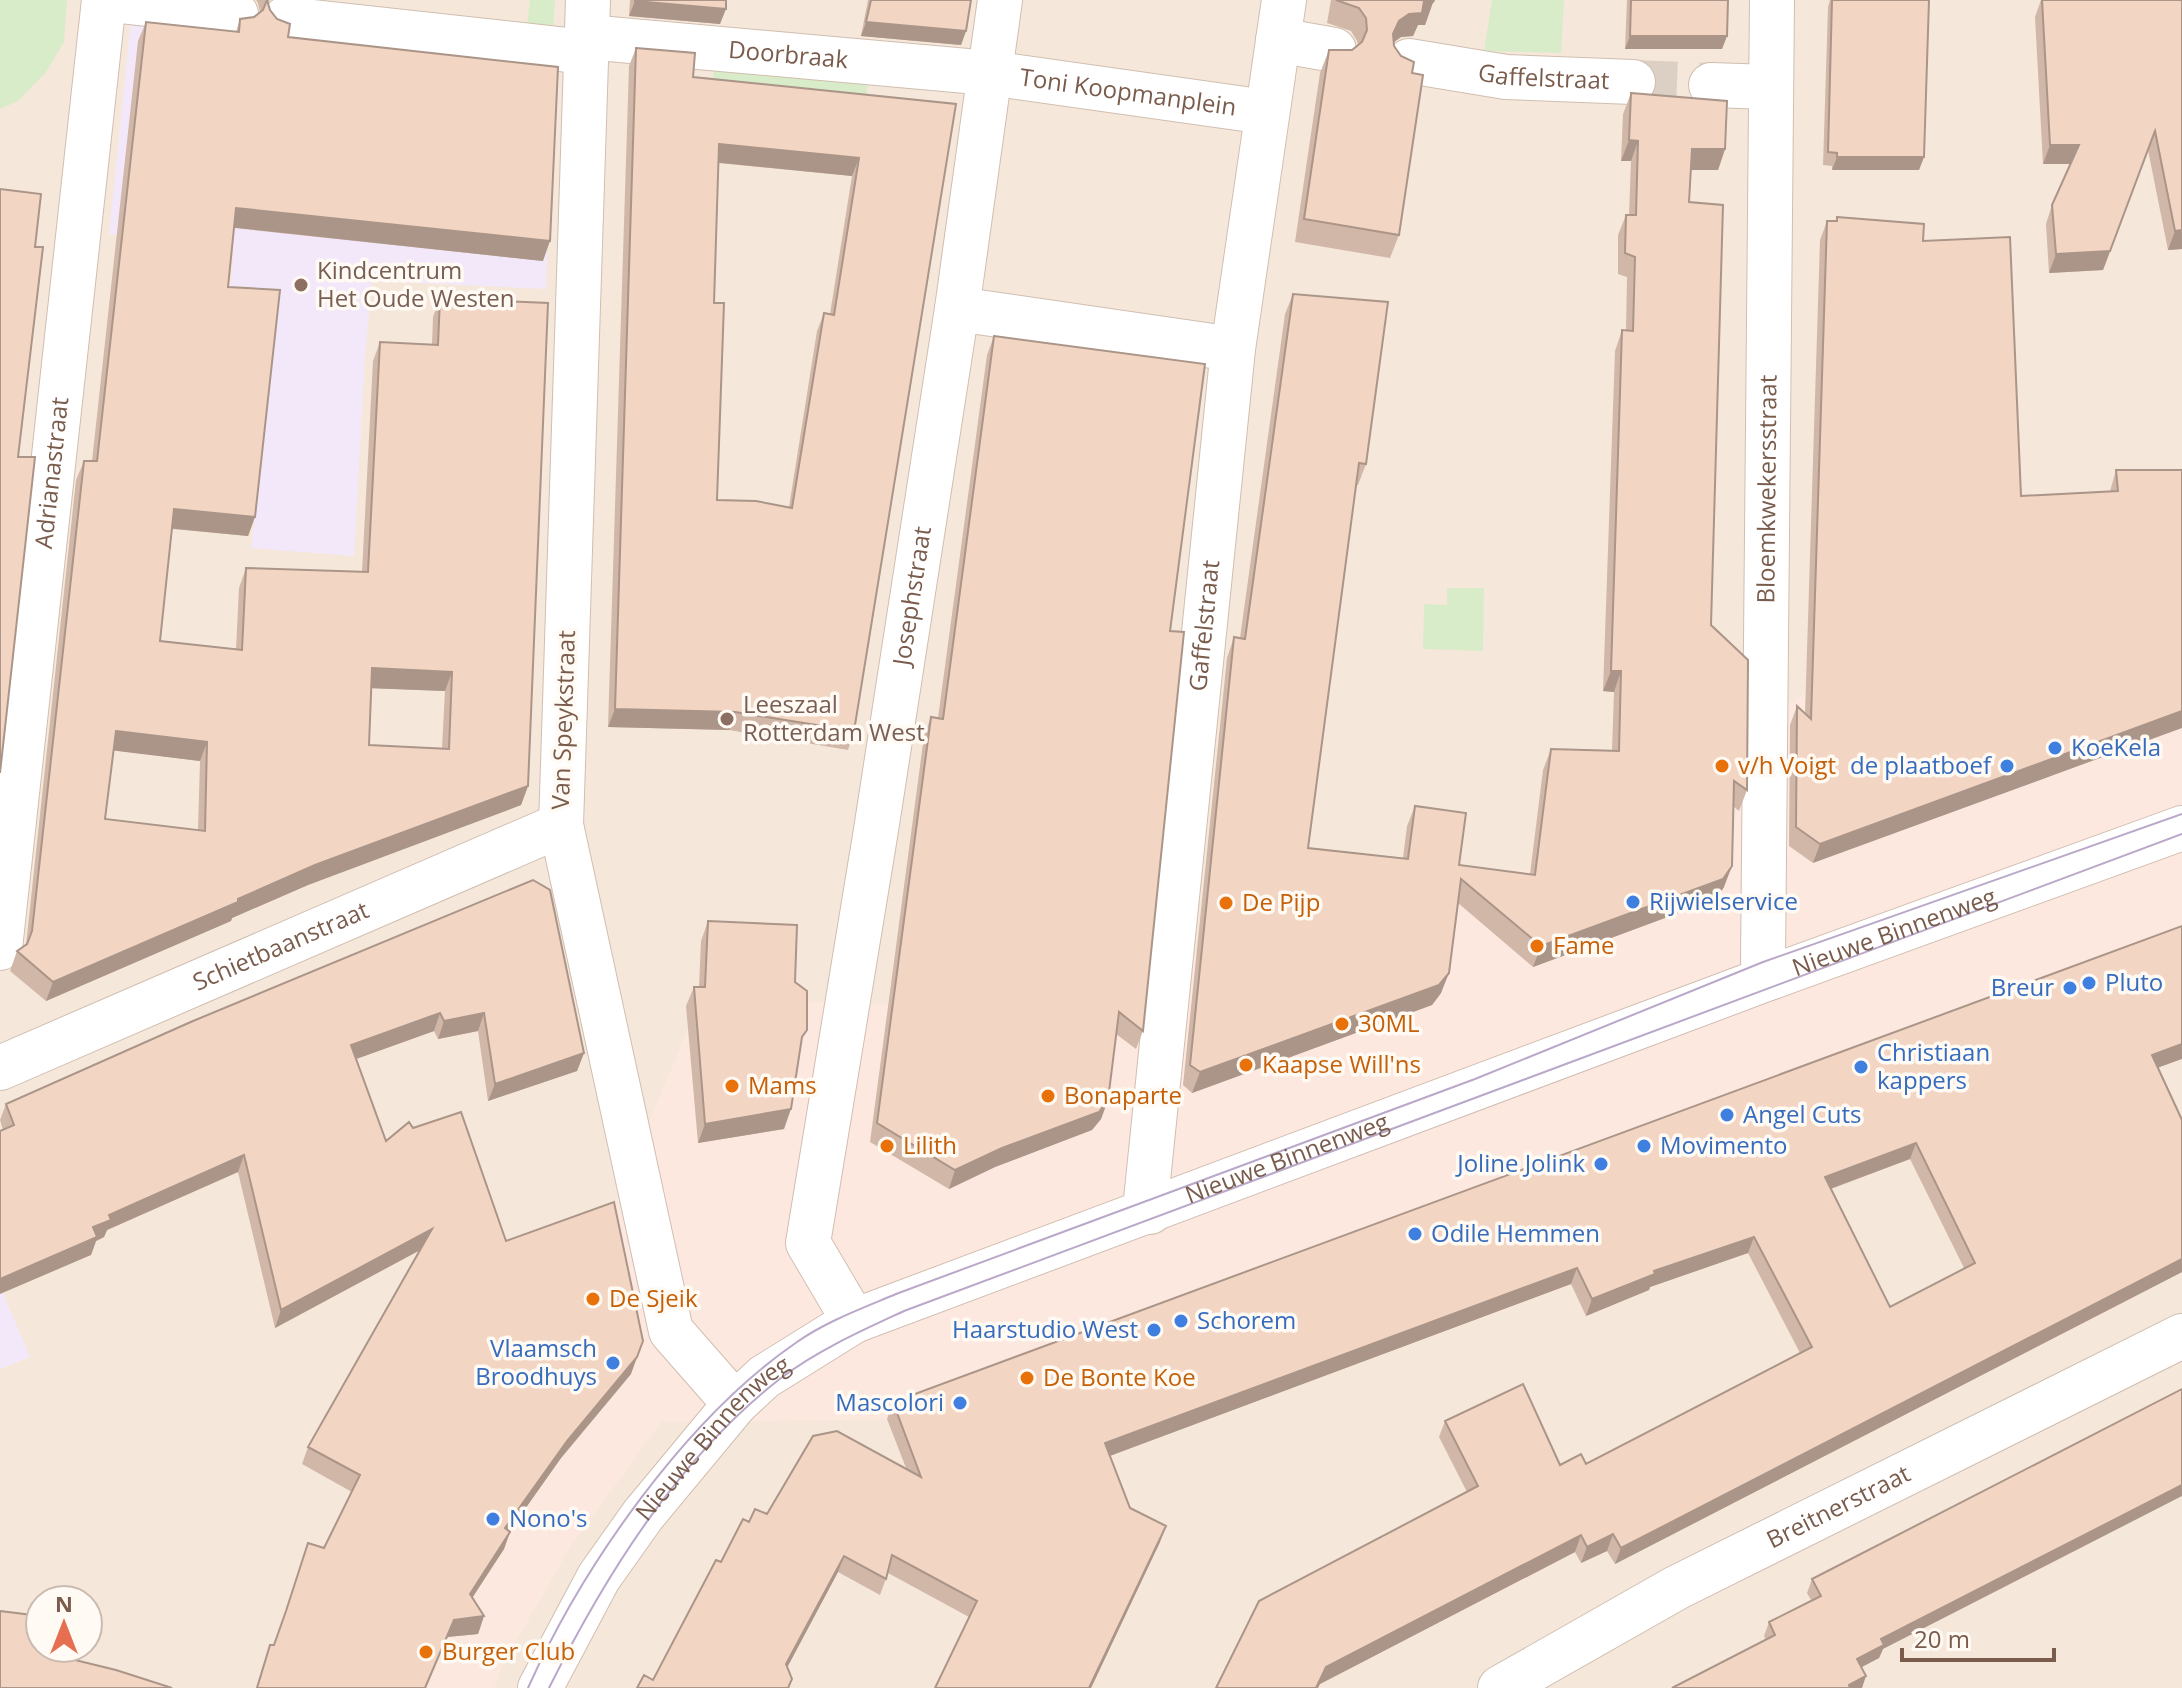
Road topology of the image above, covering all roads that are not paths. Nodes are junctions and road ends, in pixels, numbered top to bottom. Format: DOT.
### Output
graph roads {
  1 [pos="104,0"];
  2 [pos="111,0"];
  3 [pos="1000,0"];
  4 [pos="1772,0"];
  5 [pos="236,14"];
  6 [pos="285,19"];
  7 [pos="1281,20"];
  8 [pos="587,30"];
  9 [pos="1334,50"];
  10 [pos="1409,61"];
  11 [pos="989,73"];
  12 [pos="1633,82"];
  13 [pos="1711,85"];
  14 [pos="1770,87"];
  15 [pos="1266,112"];
  16 [pos="957,309"];
  17 [pos="1233,349"];
  18 [pos="561,825"];
  19 [pos="2182,828"];
  20 [pos="0,948"];
  21 [pos="1769,978"];
  22 [pos="0,1068"];
  23 [pos="1150,1212"];
  24 [pos="854,1321"];
  25 [pos="2182,1336"];
  26 [pos="735,1404"];
  27 [pos="540,1688"];
  28 [pos="1500,1688"];
  1 -- 20 [label="street, Adrianastraat"];
  2 -- 5 [label="street"];
  3 -- 11 [label="street, Josephstraat"];
  4 -- 14 [label="street, Bloemkwekersstraat"];
  6 -- 8 [label="street, Doorbraak"];
  7 -- 9 [label="street, Gaffelstraat"];
  7 -- 15 [label="street, Gaffelstraat"];
  8 -- 11 [label="street, Doorbraak"];
  8 -- 18 [label="street, Van Speykstraat"];
  10 -- 12 [label="street, Gaffelstraat"];
  11 -- 15 [label="street, Toni Koopmanplein"];
  11 -- 16 [label="street, Josephstraat"];
  13 -- 14 [label="street"];
  14 -- 21 [label="street, Bloemkwekersstraat"];
  15 -- 17 [label="street, Gaffelstraat"];
  16 -- 17 [label="street"];
  16 -- 24 [label="street, Josephstraat"];
  17 -- 23 [label="street, Gaffelstraat"];
  18 -- 22 [label="street, Schietbaanstraat"];
  18 -- 26 [label="street, Van Speykstraat"];
  19 -- 21 [label="street, Nieuwe Binnenweg"];
  21 -- 23 [label="street, Nieuwe Binnenweg"];
  23 -- 24 [label="street, Nieuwe Binnenweg"];
  24 -- 26 [label="street, Nieuwe Binnenweg"];
  25 -- 28 [label="street, Breitnerstraat"];
  26 -- 27 [label="street, Nieuwe Binnenweg"];
}
